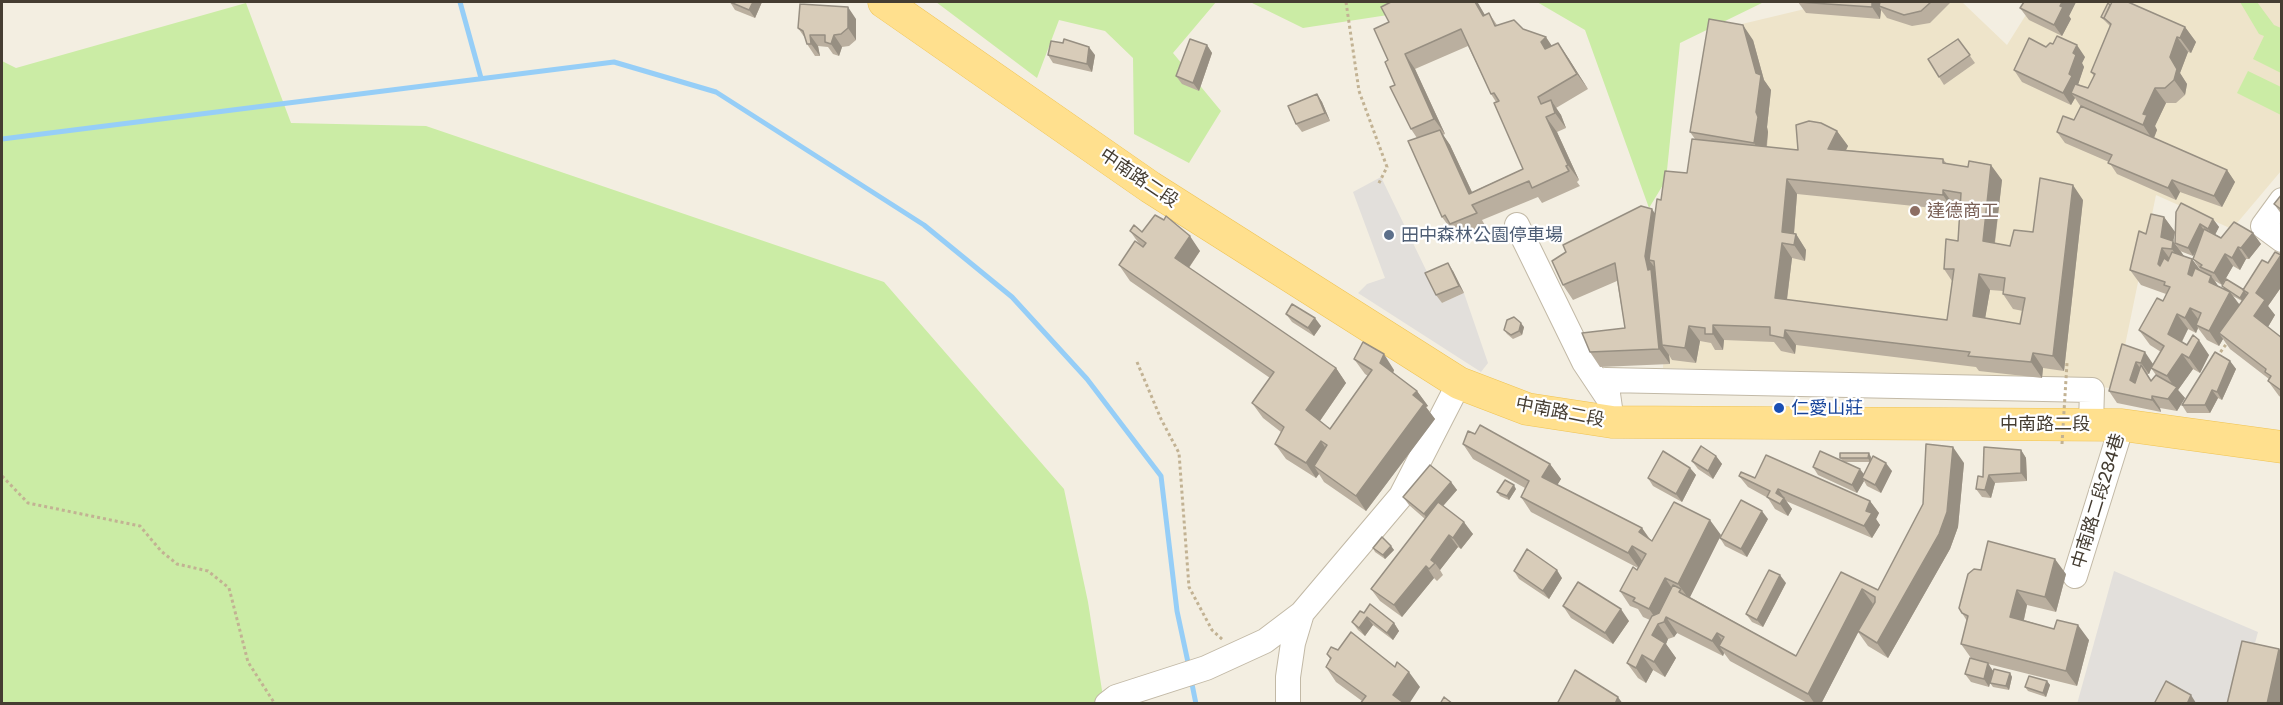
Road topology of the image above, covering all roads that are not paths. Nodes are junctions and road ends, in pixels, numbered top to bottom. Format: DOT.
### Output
graph roads {
  1 [pos="884,2"];
  2 [pos="2282,200"];
  3 [pos="1517,225"];
  4 [pos="2282,240"];
  5 [pos="1459,383"];
  6 [pos="1610,410"];
  7 [pos="2091,424"];
  8 [pos="2122,425"];
  9 [pos="2282,447"];
  10 [pos="2075,576"];
  11 [pos="1302,614"];
  12 [pos="1107,704"];
  13 [pos="1288,704"];
  1 -- 5 [label="main road, 中南路二段"];
  2 -- 4 [label="street"];
  3 -- 6 [label="street"];
  5 -- 6 [label="main road, 中南路二段"];
  5 -- 11 [label="street"];
  6 -- 7 [label="main road, 中南路二段"];
  6 -- 7 [label="street"];
  7 -- 8 [label="main road, 中南路二段"];
  8 -- 9 [label="main road, 中南路二段"];
  8 -- 10 [label="street, 中南路二段284巷"];
  11 -- 12 [label="street"];
  11 -- 13 [label="street"];
}
